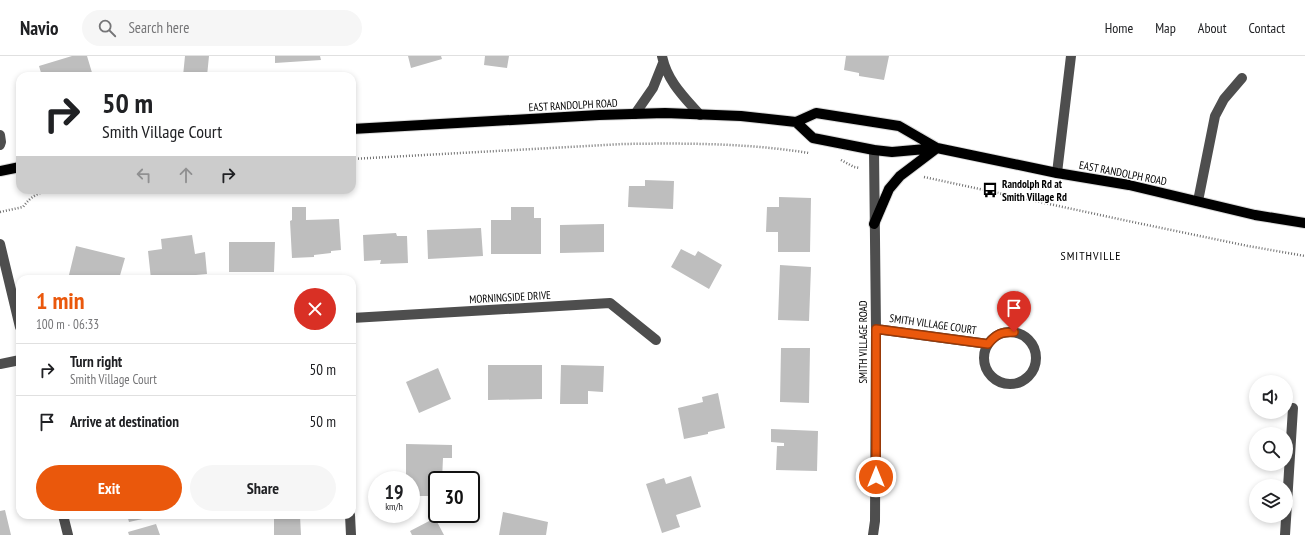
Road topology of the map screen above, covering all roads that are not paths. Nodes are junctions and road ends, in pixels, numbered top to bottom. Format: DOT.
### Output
graph roads {
  1 [pos="1071,56"];
  2 [pos="663,59"];
  3 [pos="1242,78"];
  4 [pos="635,114"];
  5 [pos="700,114"];
  6 [pos="796,122"];
  7 [pos="356,129"];
  8 [pos="0,135"];
  9 [pos="0,145"];
  10 [pos="937,148"];
  11 [pos="874,150"];
  12 [pos="16,168"];
  13 [pos="0,171"];
  14 [pos="1057,173"];
  15 [pos="1198,201"];
  16 [pos="1305,223"];
  17 [pos="874,224"];
  18 [pos="0,244"];
  19 [pos="16,310"];
  20 [pos="356,318"];
  21 [pos="876,329"];
  22 [pos="656,340"];
  23 [pos="988,344"];
  24 [pos="16,361"];
  25 [pos="0,364"];
  26 [pos="1292,419"];
  27 [pos="64,519"];
  28 [pos="350,519"];
  29 [pos="68,535"];
  30 [pos="351,535"];
  31 [pos="874,535"];
  32 [pos="1285,535"];
  1 -- 14 [label="street"];
  2 -- 4 [label="street"];
  2 -- 5 [label="street"];
  3 -- 15 [label="street"];
  4 -- 5 [label="main road, EAST RANDOLPH ROAD"];
  4 -- 7 [label="main road, EAST RANDOLPH ROAD"];
  5 -- 6 [label="main road, EAST RANDOLPH ROAD"];
  6 -- 10 [label="main road, EAST RANDOLPH ROAD"];
  6 -- 11 [label="main road, EAST RANDOLPH ROAD"];
  8 -- 9 [label="street"];
  10 -- 11 [label="main road, EAST RANDOLPH ROAD"];
  10 -- 14 [label="main road, EAST RANDOLPH ROAD"];
  10 -- 17 [label="main road"];
  11 -- 17 [label="street, SMITH VILLAGE ROAD"];
  12 -- 13 [label="main road"];
  14 -- 15 [label="main road, EAST RANDOLPH ROAD"];
  15 -- 16 [label="main road, EAST RANDOLPH ROAD"];
  17 -- 21 [label="street, SMITH VILLAGE ROAD"];
  18 -- 19 [label="street"];
  20 -- 22 [label="street, MORNINGSIDE DRIVE"];
  21 -- 23 [label="street, SMITH VILLAGE COURT"];
  21 -- 31 [label="street, SMITH VILLAGE ROAD"];
  23 -- 23 [label="street, SMITH VILLAGE COURT"];
  24 -- 25 [label="street"];
  26 -- 32 [label="street"];
  27 -- 29 [label="street"];
  28 -- 30 [label="street"];
}
